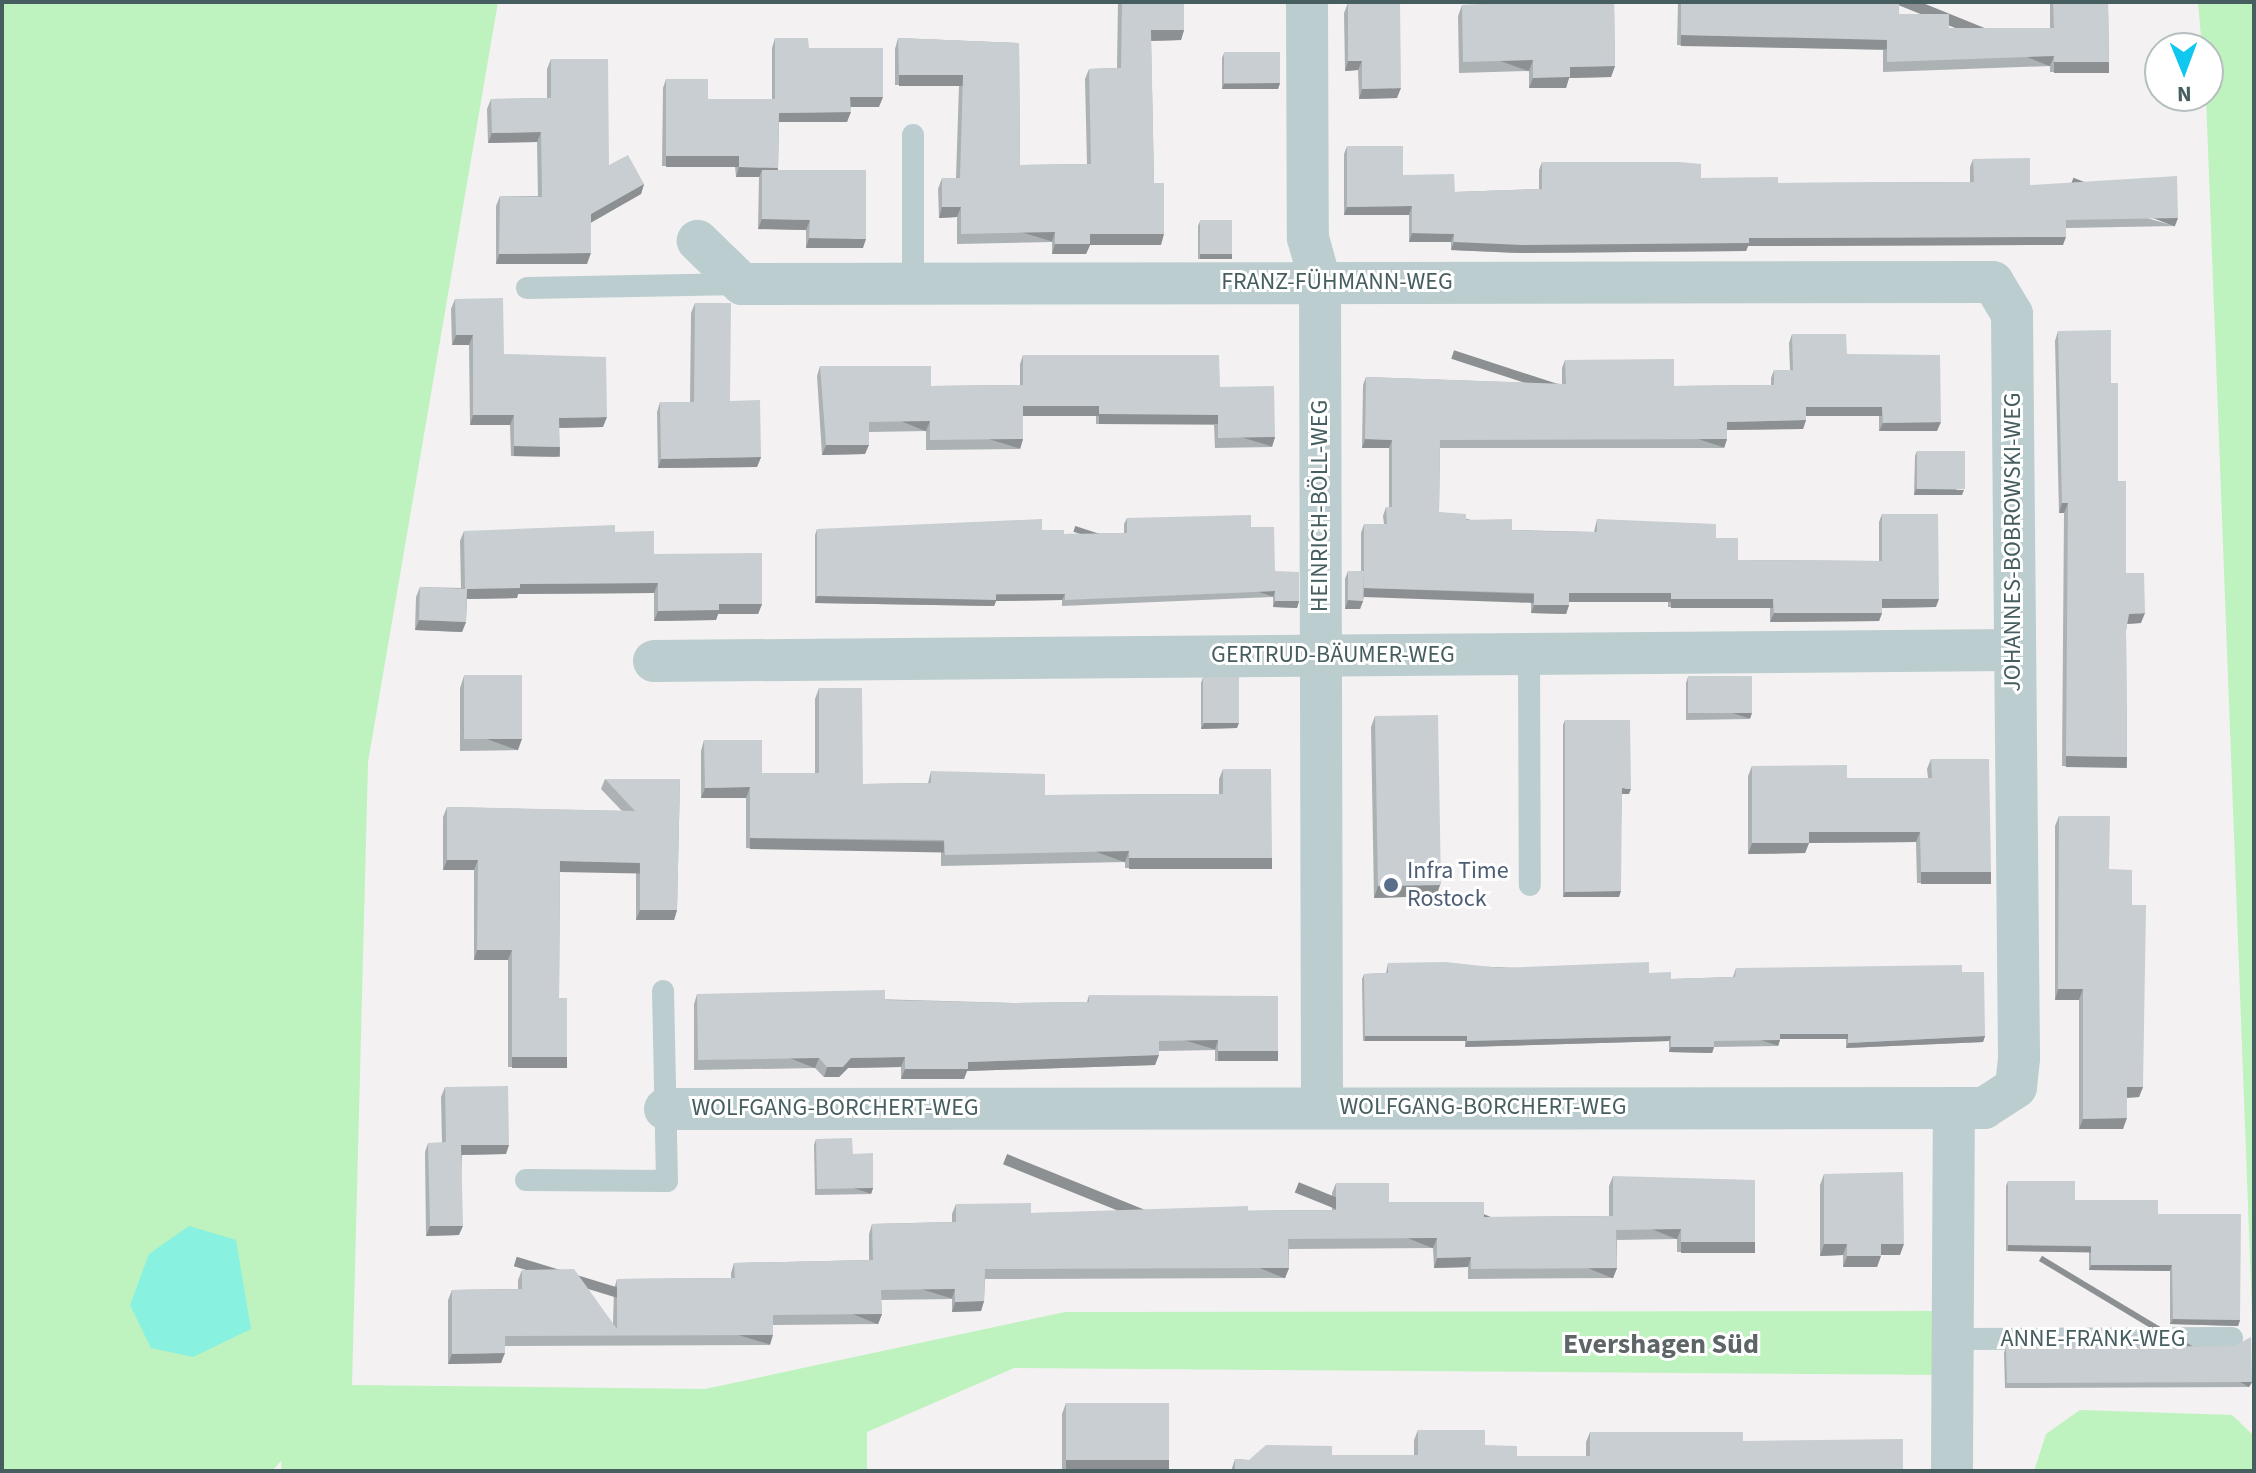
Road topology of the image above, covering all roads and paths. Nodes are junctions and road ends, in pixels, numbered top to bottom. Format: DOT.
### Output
graph roads {
  1 [pos="1307,2"];
  2 [pos="913,135"];
  3 [pos="698,241"];
  4 [pos="1320,281"];
  5 [pos="1993,282"];
  6 [pos="742,284"];
  7 [pos="913,287"];
  8 [pos="527,288"];
  9 [pos="2012,650"];
  10 [pos="1320,654"];
  11 [pos="1529,654"];
  12 [pos="654,661"];
  13 [pos="2015,808"];
  14 [pos="1530,885"];
  15 [pos="663,991"];
  16 [pos="1322,1107"];
  17 [pos="1954,1108"];
  18 [pos="665,1109"];
  19 [pos="526,1180"];
  20 [pos="2232,1338"];
  21 [pos="1953,1339"];
  22 [pos="1952,1471"];
  1 -- 4 [label="street, HEINRICH-BÖLL-WEG"];
  2 -- 7 [label="lane"];
  3 -- 6 [label="street"];
  4 -- 5 [label="street, FRANZ-FÜHMANN-WEG"];
  4 -- 7 [label="street, FRANZ-FÜHMANN-WEG"];
  4 -- 10 [label="street, HEINRICH-BÖLL-WEG"];
  5 -- 9 [label="street, JOHANNES-BOBROWSKI-WEG"];
  6 -- 7 [label="street, FRANZ-FÜHMANN-WEG"];
  6 -- 8 [label="lane"];
  9 -- 11 [label="street, GERTRUD-BÄUMER-WEG"];
  9 -- 13 [label="street, JOHANNES-BOBROWSKI-WEG"];
  10 -- 11 [label="street, GERTRUD-BÄUMER-WEG"];
  10 -- 12 [label="street, GERTRUD-BÄUMER-WEG"];
  10 -- 16 [label="street, HEINRICH-BÖLL-WEG"];
  11 -- 14 [label="lane"];
  13 -- 17 [label="street, WOLFGANG-BORCHERT-WEG"];
  15 -- 18 [label="lane"];
  16 -- 17 [label="street, WOLFGANG-BORCHERT-WEG"];
  16 -- 18 [label="street, WOLFGANG-BORCHERT-WEG"];
  17 -- 21 [label="street"];
  18 -- 19 [label="lane"];
  20 -- 21 [label="lane, ANNE-FRANK-WEG"];
  21 -- 22 [label="street"];
}
